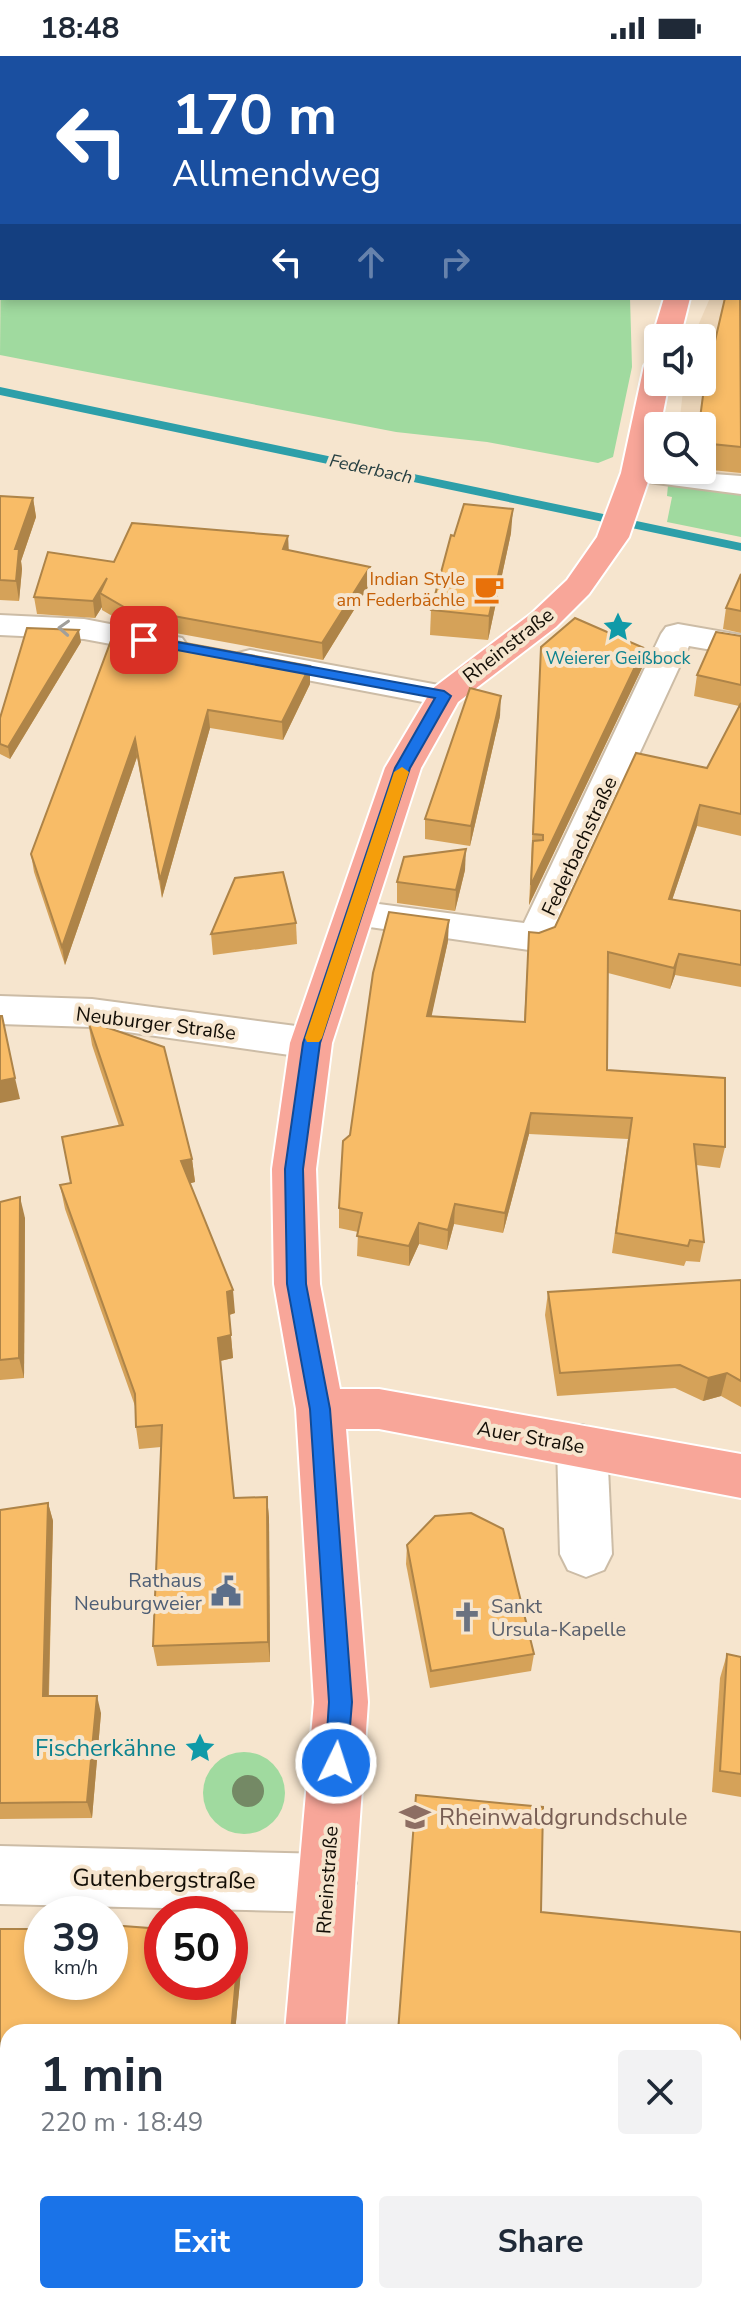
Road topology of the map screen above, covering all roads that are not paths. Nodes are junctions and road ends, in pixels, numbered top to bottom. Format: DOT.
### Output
graph roads {
  1 [pos="676,300"];
  2 [pos="670,324"];
  3 [pos="652,396"];
  4 [pos="636,473"];
  5 [pos="741,485"];
  6 [pos="0,625"];
  7 [pos="741,645"];
  8 [pos="444,696"];
  9 [pos="356,914"];
  10 [pos="0,1010"];
  11 [pos="311,1043"];
  12 [pos="320,1409"];
  13 [pos="582,1446"];
  14 [pos="741,1476"];
  15 [pos="586,1554"];
  16 [pos="0,1875"];
  17 [pos="327,1883"];
  18 [pos="316,2024"];
  1 -- 2 [label="main road"];
  3 -- 4 [label="main road, Rheinstraße"];
  4 -- 5 [label="street"];
  4 -- 8 [label="main road, Rheinstraße"];
  8 -- 6 [label="street, one-way"];
  7 -- 9 [label="street, Federbachstraße"];
  8 -- 9 [label="main road, Rheinstraße"];
  9 -- 11 [label="main road, Rheinstraße"];
  10 -- 11 [label="street, Neuburger Straße"];
  11 -- 12 [label="main road, Rheinstraße"];
  12 -- 13 [label="main road, Auer Straße"];
  12 -- 17 [label="main road, Rheinstraße"];
  13 -- 14 [label="main road, Auer Straße"];
  13 -- 15 [label="street"];
  16 -- 17 [label="street, Gutenbergstraße"];
  17 -- 18 [label="main road, Rheinstraße"];
}
